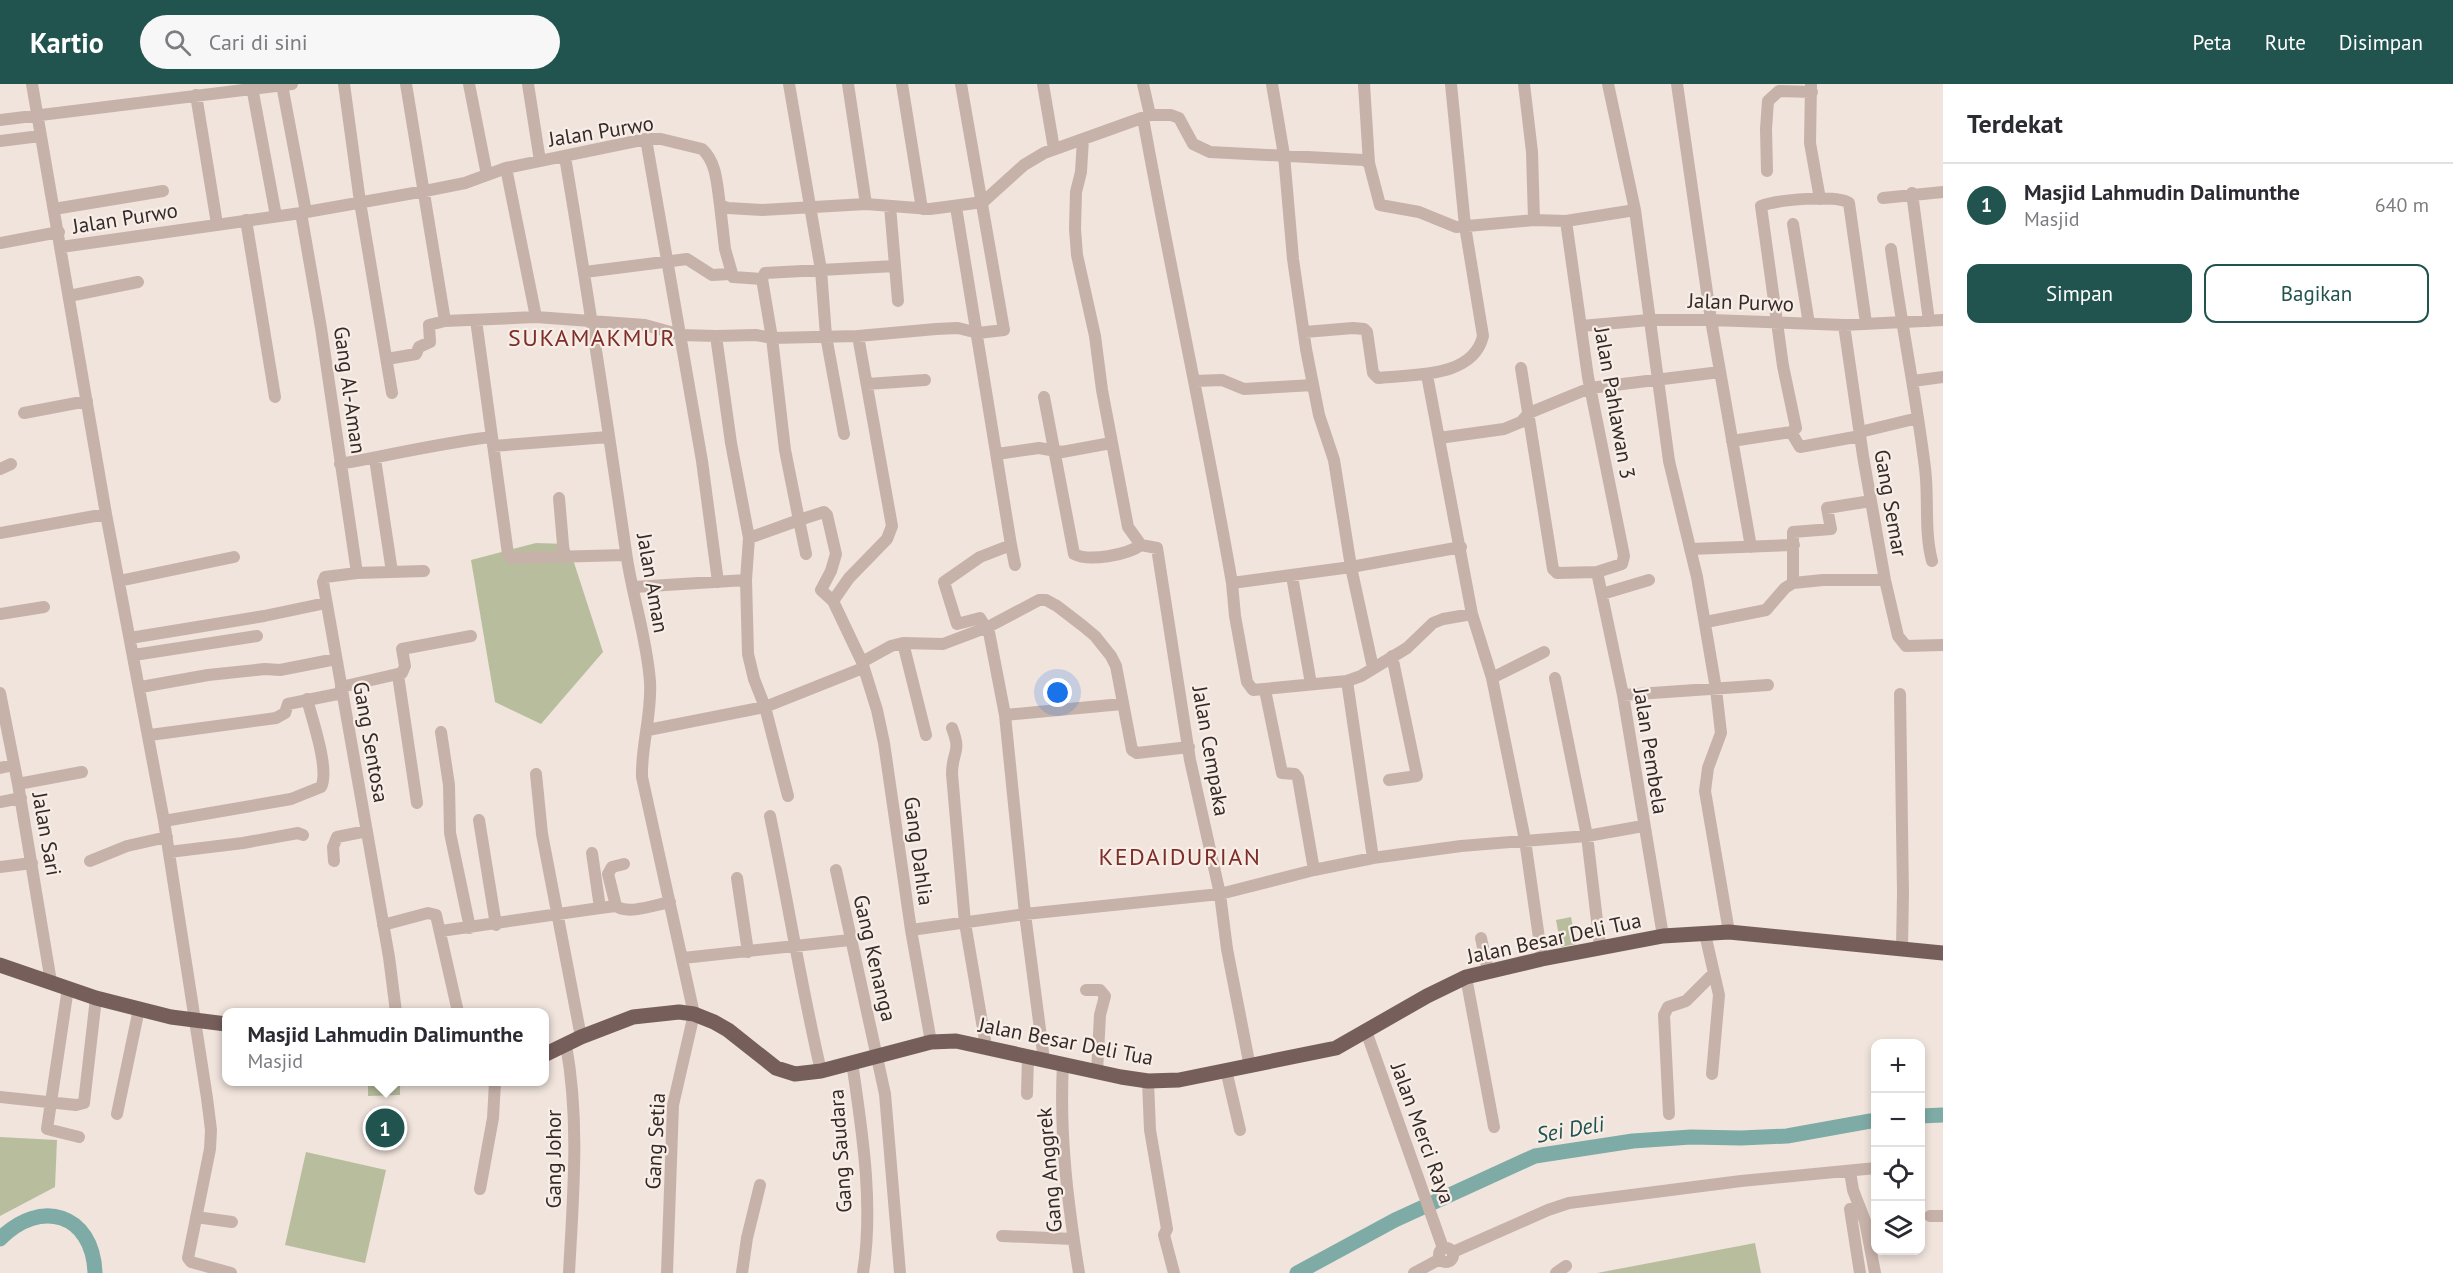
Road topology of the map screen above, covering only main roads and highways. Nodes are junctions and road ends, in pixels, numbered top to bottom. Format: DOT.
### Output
graph roads {
  1 [pos="1943,953"];
  2 [pos="0,965"];
  3 [pos="222,1024"];
  4 [pos="549,1053"];
  1 -- 4 [label="main road, Jalan Besar Deli Tua"];
  2 -- 3 [label="main road"];
}
